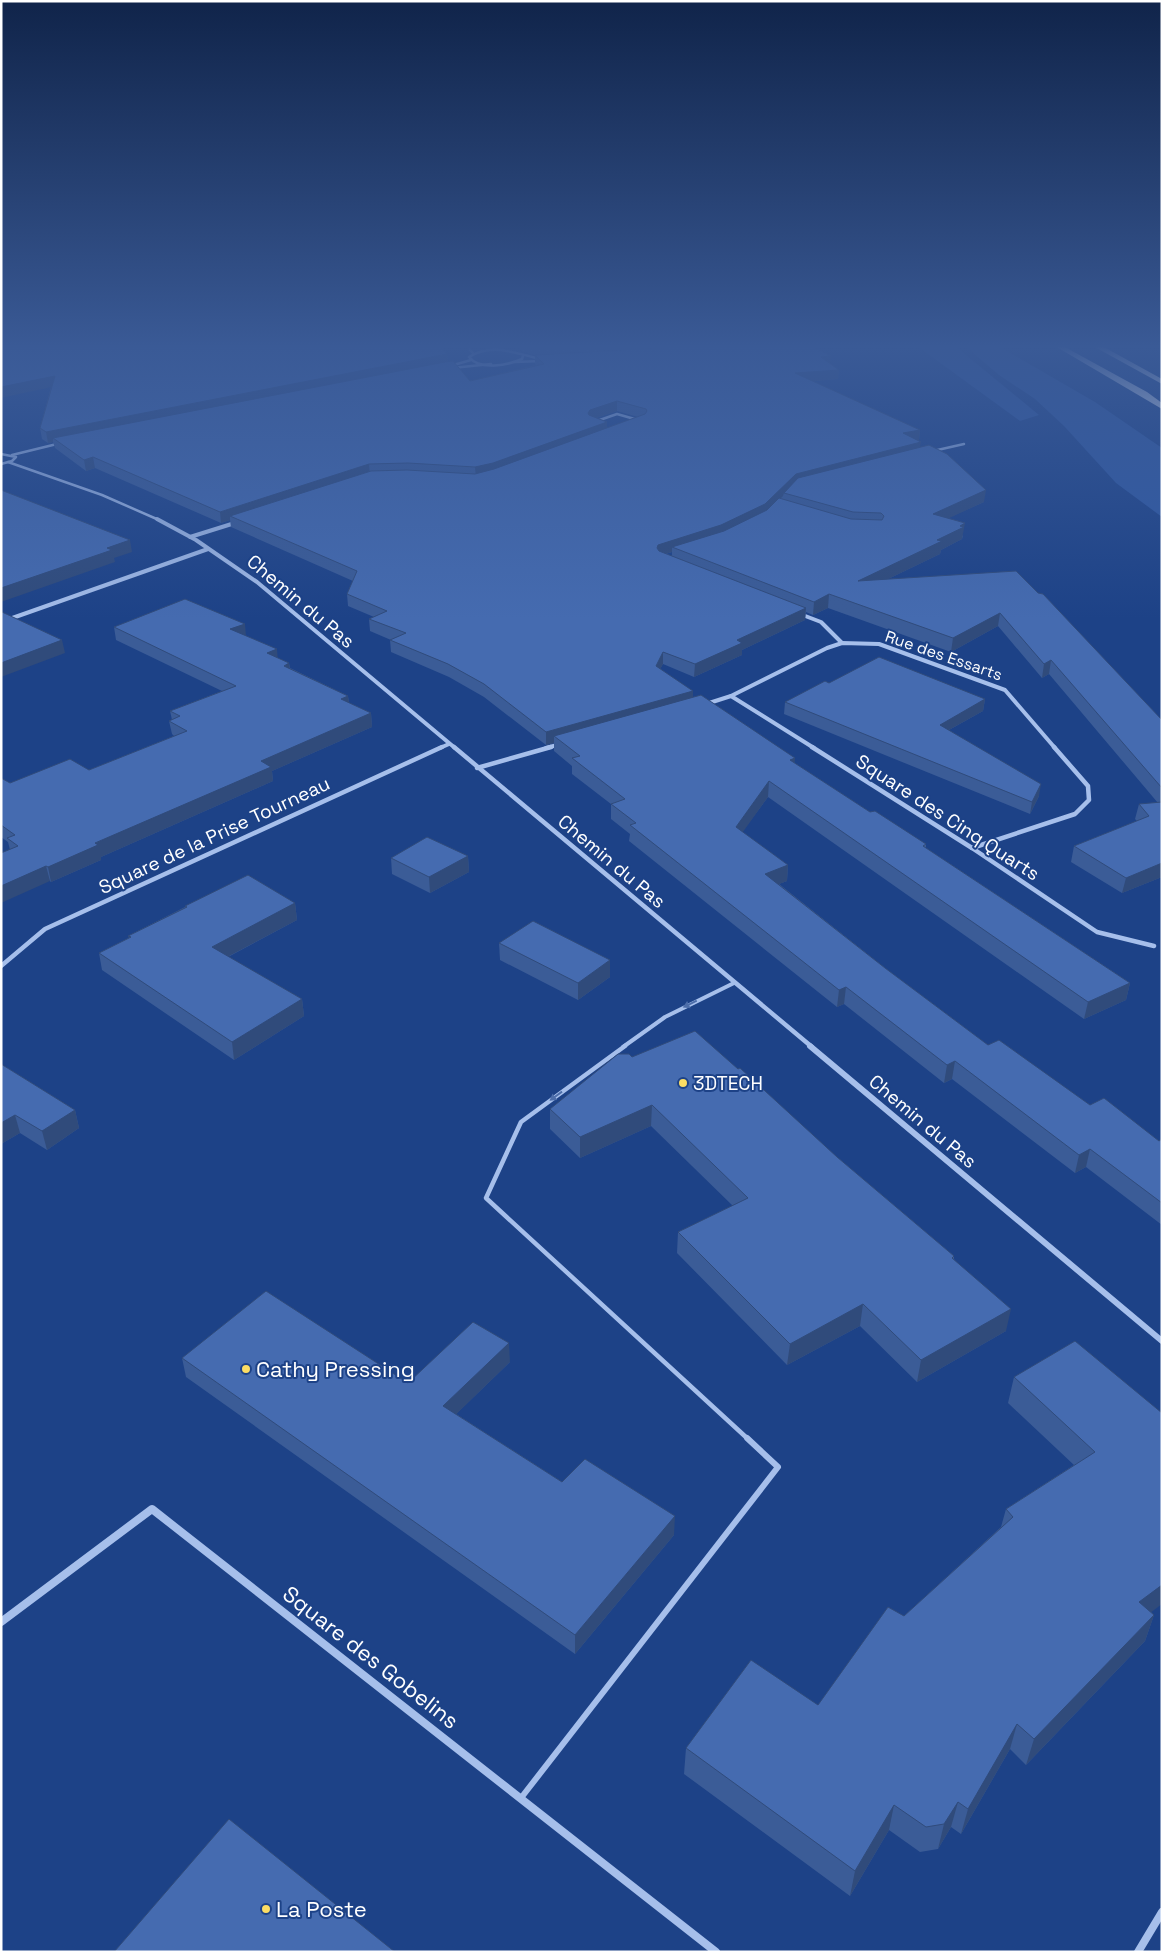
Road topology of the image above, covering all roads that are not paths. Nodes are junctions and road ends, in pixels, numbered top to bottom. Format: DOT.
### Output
graph roads {
  1 [pos="68,442"];
  2 [pos="964,444"];
  3 [pos="927,452"];
  4 [pos="1,454"];
  5 [pos="12,454"];
  6 [pos="8,462"];
  7 [pos="1,464"];
  8 [pos="244,520"];
  9 [pos="190,537"];
  10 [pos="208,549"];
  11 [pos="794,612"];
  12 [pos="1,622"];
  13 [pos="842,643"];
  14 [pos="731,696"];
  15 [pos="698,707"];
  16 [pos="569,742"];
  17 [pos="449,744"];
  18 [pos="477,768"];
  19 [pos="972,848"];
  20 [pos="1154,946"];
  21 [pos="1,966"];
  22 [pos="734,983"];
  23 [pos="521,1122"];
  24 [pos="1162,1341"];
  25 [pos="1,1622"];
  26 [pos="521,1798"];
  27 [pos="1162,1912"];
  28 [pos="716,1952"];
  29 [pos="1138,1952"];
  1 -- 5 [label="street"];
  2 -- 3 [label="street"];
  4 -- 5 [label="street"];
  5 -- 6 [label="street"];
  6 -- 7 [label="street"];
  6 -- 9 [label="street, Chemin du Pas"];
  8 -- 9 [label="street"];
  9 -- 10 [label="street, Chemin du Pas"];
  10 -- 12 [label="street"];
  10 -- 17 [label="street, Chemin du Pas"];
  11 -- 13 [label="street"];
  13 -- 14 [label="street, Rue des Essarts"];
  13 -- 19 [label="street, Rue des Essarts"];
  14 -- 15 [label="street, Rue des Essarts"];
  14 -- 19 [label="street, Square des Cinq Quarts"];
  16 -- 18 [label="street"];
  17 -- 18 [label="street, Chemin du Pas"];
  17 -- 21 [label="street, Square de la Prise Tourneau"];
  18 -- 22 [label="street, Chemin du Pas"];
  19 -- 20 [label="street, Square des Cinq Quarts"];
  22 -- 23 [label="lane, one-way"];
  22 -- 24 [label="street, Chemin du Pas"];
  23 -- 26 [label="lane"];
  25 -- 26 [label="street, Square des Gobelins"];
  26 -- 28 [label="street, Square des Gobelins"];
  27 -- 29 [label="street"];
}
